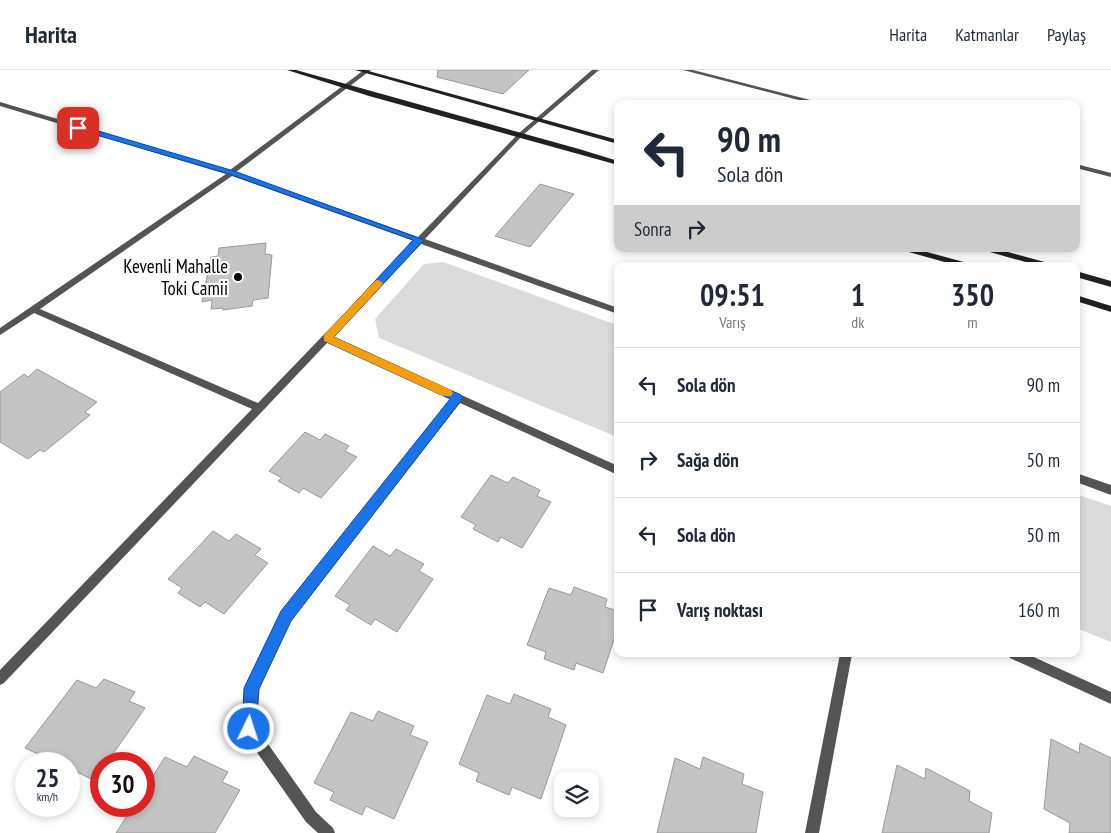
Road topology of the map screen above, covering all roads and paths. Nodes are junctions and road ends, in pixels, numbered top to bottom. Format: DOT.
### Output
graph roads {
  1 [pos="290,70"];
  2 [pos="596,70"];
  3 [pos="686,70"];
  4 [pos="363,71"];
  5 [pos="346,88"];
  6 [pos="807,100"];
  7 [pos="1,105"];
  8 [pos="540,120"];
  9 [pos="522,134"];
  10 [pos="614,141"];
  11 [pos="614,162"];
  12 [pos="1080,167"];
  13 [pos="232,173"];
  14 [pos="1111,175"];
  15 [pos="419,240"];
  16 [pos="919,252"];
  17 [pos="999,252"];
  18 [pos="954,262"];
  19 [pos="1035,262"];
  20 [pos="1080,275"];
  21 [pos="1111,284"];
  22 [pos="1080,299"];
  23 [pos="33,309"];
  24 [pos="1111,309"];
  25 [pos="614,310"];
  26 [pos="0,332"];
  27 [pos="327,338"];
  28 [pos="458,398"];
  29 [pos="260,408"];
  30 [pos="614,470"];
  31 [pos="1080,478"];
  32 [pos="1111,490"];
  33 [pos="845,657"];
  34 [pos="1021,657"];
  35 [pos="0,679"];
  36 [pos="1111,698"];
  37 [pos="328,833"];
  38 [pos="812,833"];
  1 -- 5 [label="street"];
  2 -- 8 [label="street"];
  3 -- 6 [label="street"];
  4 -- 5 [label="street"];
  4 -- 8 [label="street"];
  5 -- 9 [label="street"];
  5 -- 13 [label="street"];
  7 -- 13 [label="street"];
  8 -- 9 [label="street"];
  8 -- 10 [label="street"];
  9 -- 11 [label="street"];
  9 -- 15 [label="street"];
  12 -- 14 [label="street"];
  13 -- 15 [label="street"];
  13 -- 23 [label="street"];
  15 -- 25 [label="street"];
  15 -- 27 [label="street"];
  16 -- 18 [label="street"];
  17 -- 19 [label="street"];
  20 -- 21 [label="street"];
  22 -- 24 [label="street"];
  23 -- 26 [label="street"];
  23 -- 29 [label="street"];
  27 -- 28 [label="street"];
  27 -- 29 [label="street"];
  28 -- 30 [label="street"];
  28 -- 37 [label="street"];
  29 -- 35 [label="street"];
  31 -- 32 [label="street"];
  33 -- 38 [label="street"];
  34 -- 36 [label="street"];
}
